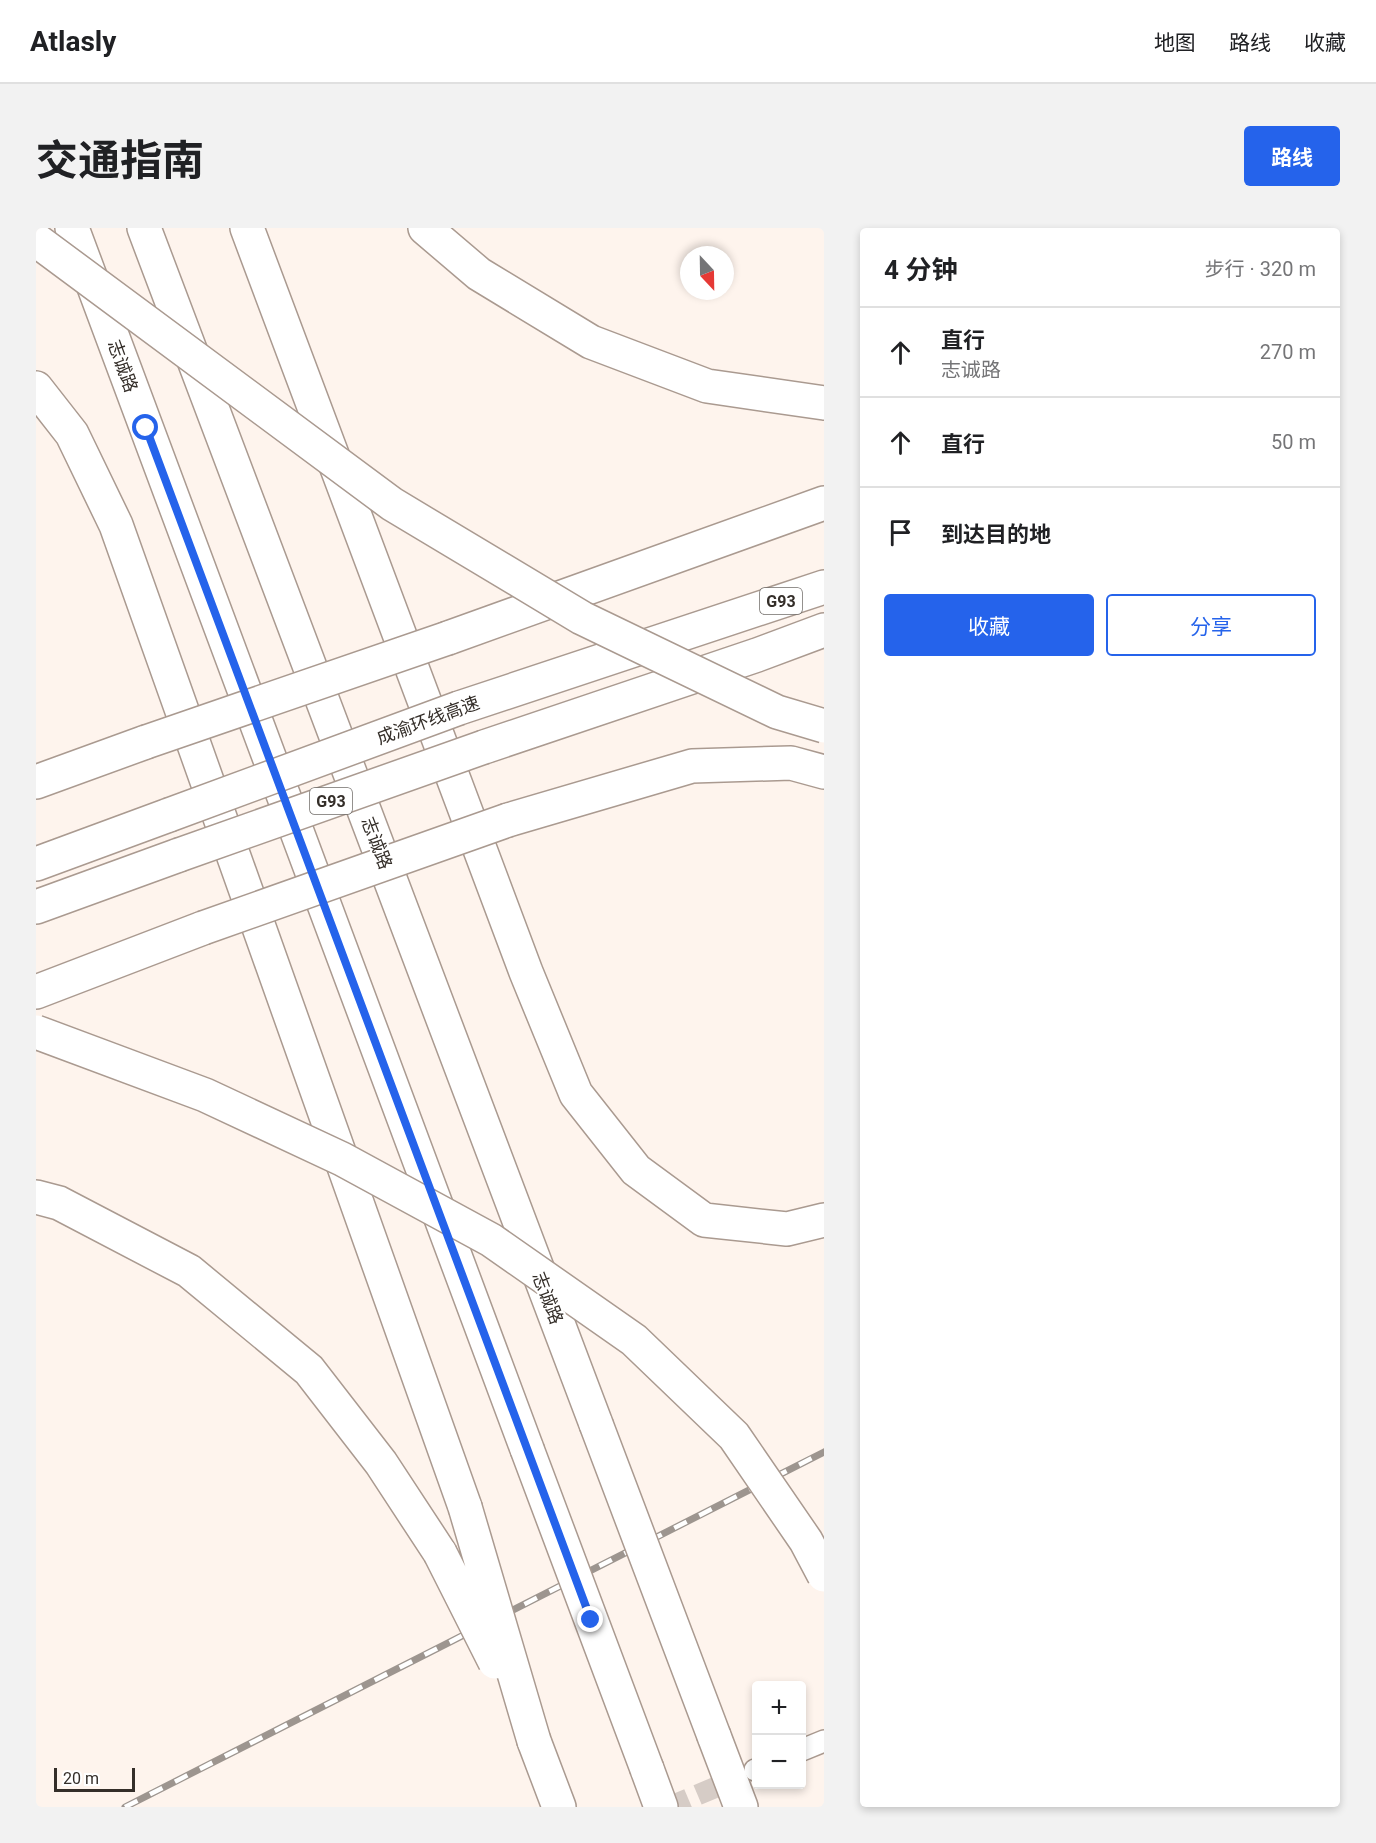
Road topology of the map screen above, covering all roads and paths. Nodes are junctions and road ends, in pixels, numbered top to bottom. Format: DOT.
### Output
graph roads {
  1 [pos="72,228"];
  2 [pos="144,228"];
  3 [pos="247,228"];
  4 [pos="425,228"];
  5 [pos="36,240"];
  6 [pos="36,388"];
  7 [pos="824,403"];
  8 [pos="824,503"];
  9 [pos="824,587"];
  10 [pos="824,630"];
  11 [pos="824,726"];
  12 [pos="824,772"];
  13 [pos="36,782"];
  14 [pos="36,864"];
  15 [pos="36,907"];
  16 [pos="36,993"];
  17 [pos="36,1032"];
  18 [pos="36,1197"];
  19 [pos="824,1220"];
  20 [pos="824,1575"];
  21 [pos="534,1741"];
  22 [pos="824,1741"];
  23 [pos="806,1748"];
  24 [pos="559,1807"];
  25 [pos="661,1807"];
  26 [pos="741,1807"];
  1 -- 25 [label="main road, 志诚路, bridge"];
  2 -- 26 [label="main road, 志诚路, bridge"];
  3 -- 19 [label="main road"];
  4 -- 7 [label="main road"];
  5 -- 11 [label="main road, bridge"];
  6 -- 21 [label="main road, bridge"];
  8 -- 13 [label="main road, bridge"];
  9 -- 14 [label="main road, 成渝环线高速 / G93, bridge"];
  10 -- 15 [label="main road, G93, bridge"];
  12 -- 16 [label="main road, bridge"];
  17 -- 20 [label="main road, bridge"];
  18 -- 21 [label="main road, bridge"];
  21 -- 24 [label="main road"];
  22 -- 23 [label="street"];
}
